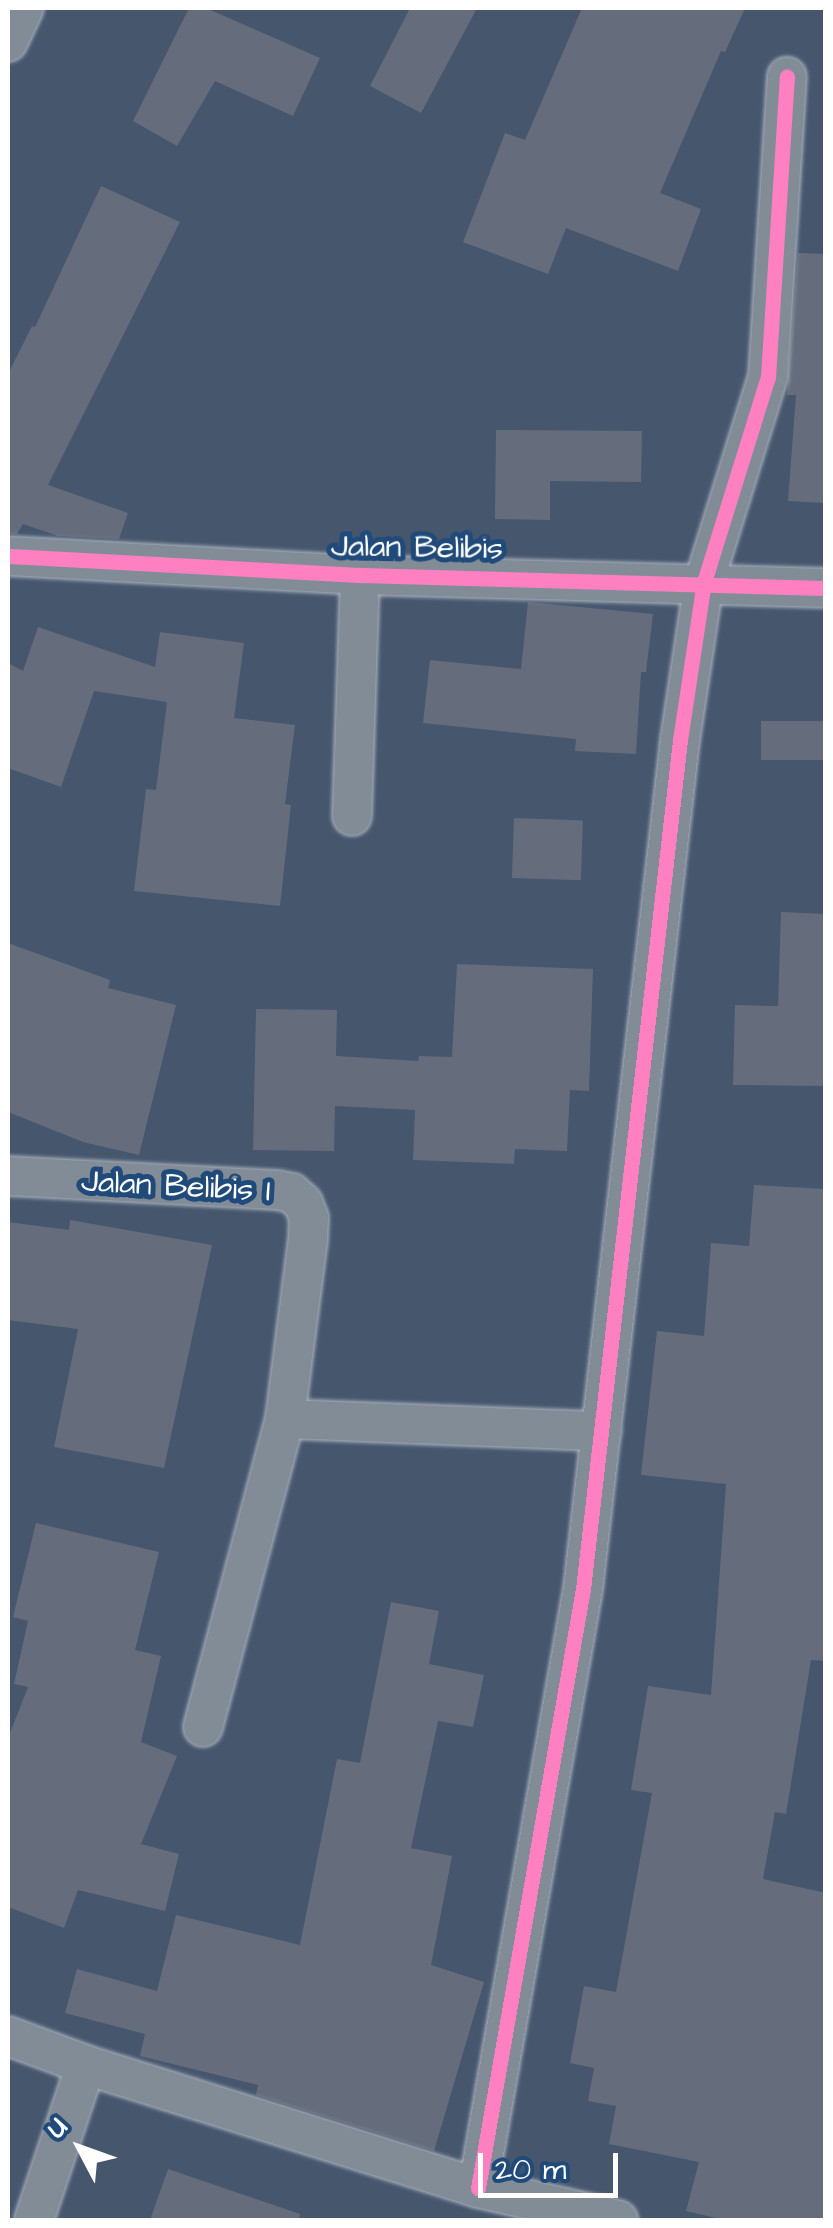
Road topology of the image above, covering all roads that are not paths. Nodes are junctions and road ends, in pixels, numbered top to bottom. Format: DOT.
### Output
graph roads {
  1 [pos="787,77"];
  2 [pos="8,556"];
  3 [pos="360,575"];
  4 [pos="704,582"];
  5 [pos="826,588"];
  6 [pos="352,816"];
  7 [pos="8,1176"];
  8 [pos="285,1419"];
  9 [pos="602,1431"];
  10 [pos="203,1727"];
  11 [pos="8,2036"];
  12 [pos="86,2065"];
  13 [pos="478,2188"];
  14 [pos="34,2220"];
  15 [pos="618,2220"];
  1 -- 4 [label="street"];
  2 -- 3 [label="street, Jalan Belibis"];
  3 -- 4 [label="street, Jalan Belibis"];
  3 -- 6 [label="street"];
  4 -- 5 [label="street, Jalan Belibis"];
  4 -- 9 [label="street"];
  7 -- 8 [label="street, Jalan Belibis I"];
  8 -- 9 [label="street"];
  8 -- 10 [label="street, Jalan Belibis I"];
  9 -- 13 [label="street"];
  11 -- 12 [label="street"];
  12 -- 13 [label="street"];
  12 -- 14 [label="street"];
  13 -- 15 [label="street"];
}
